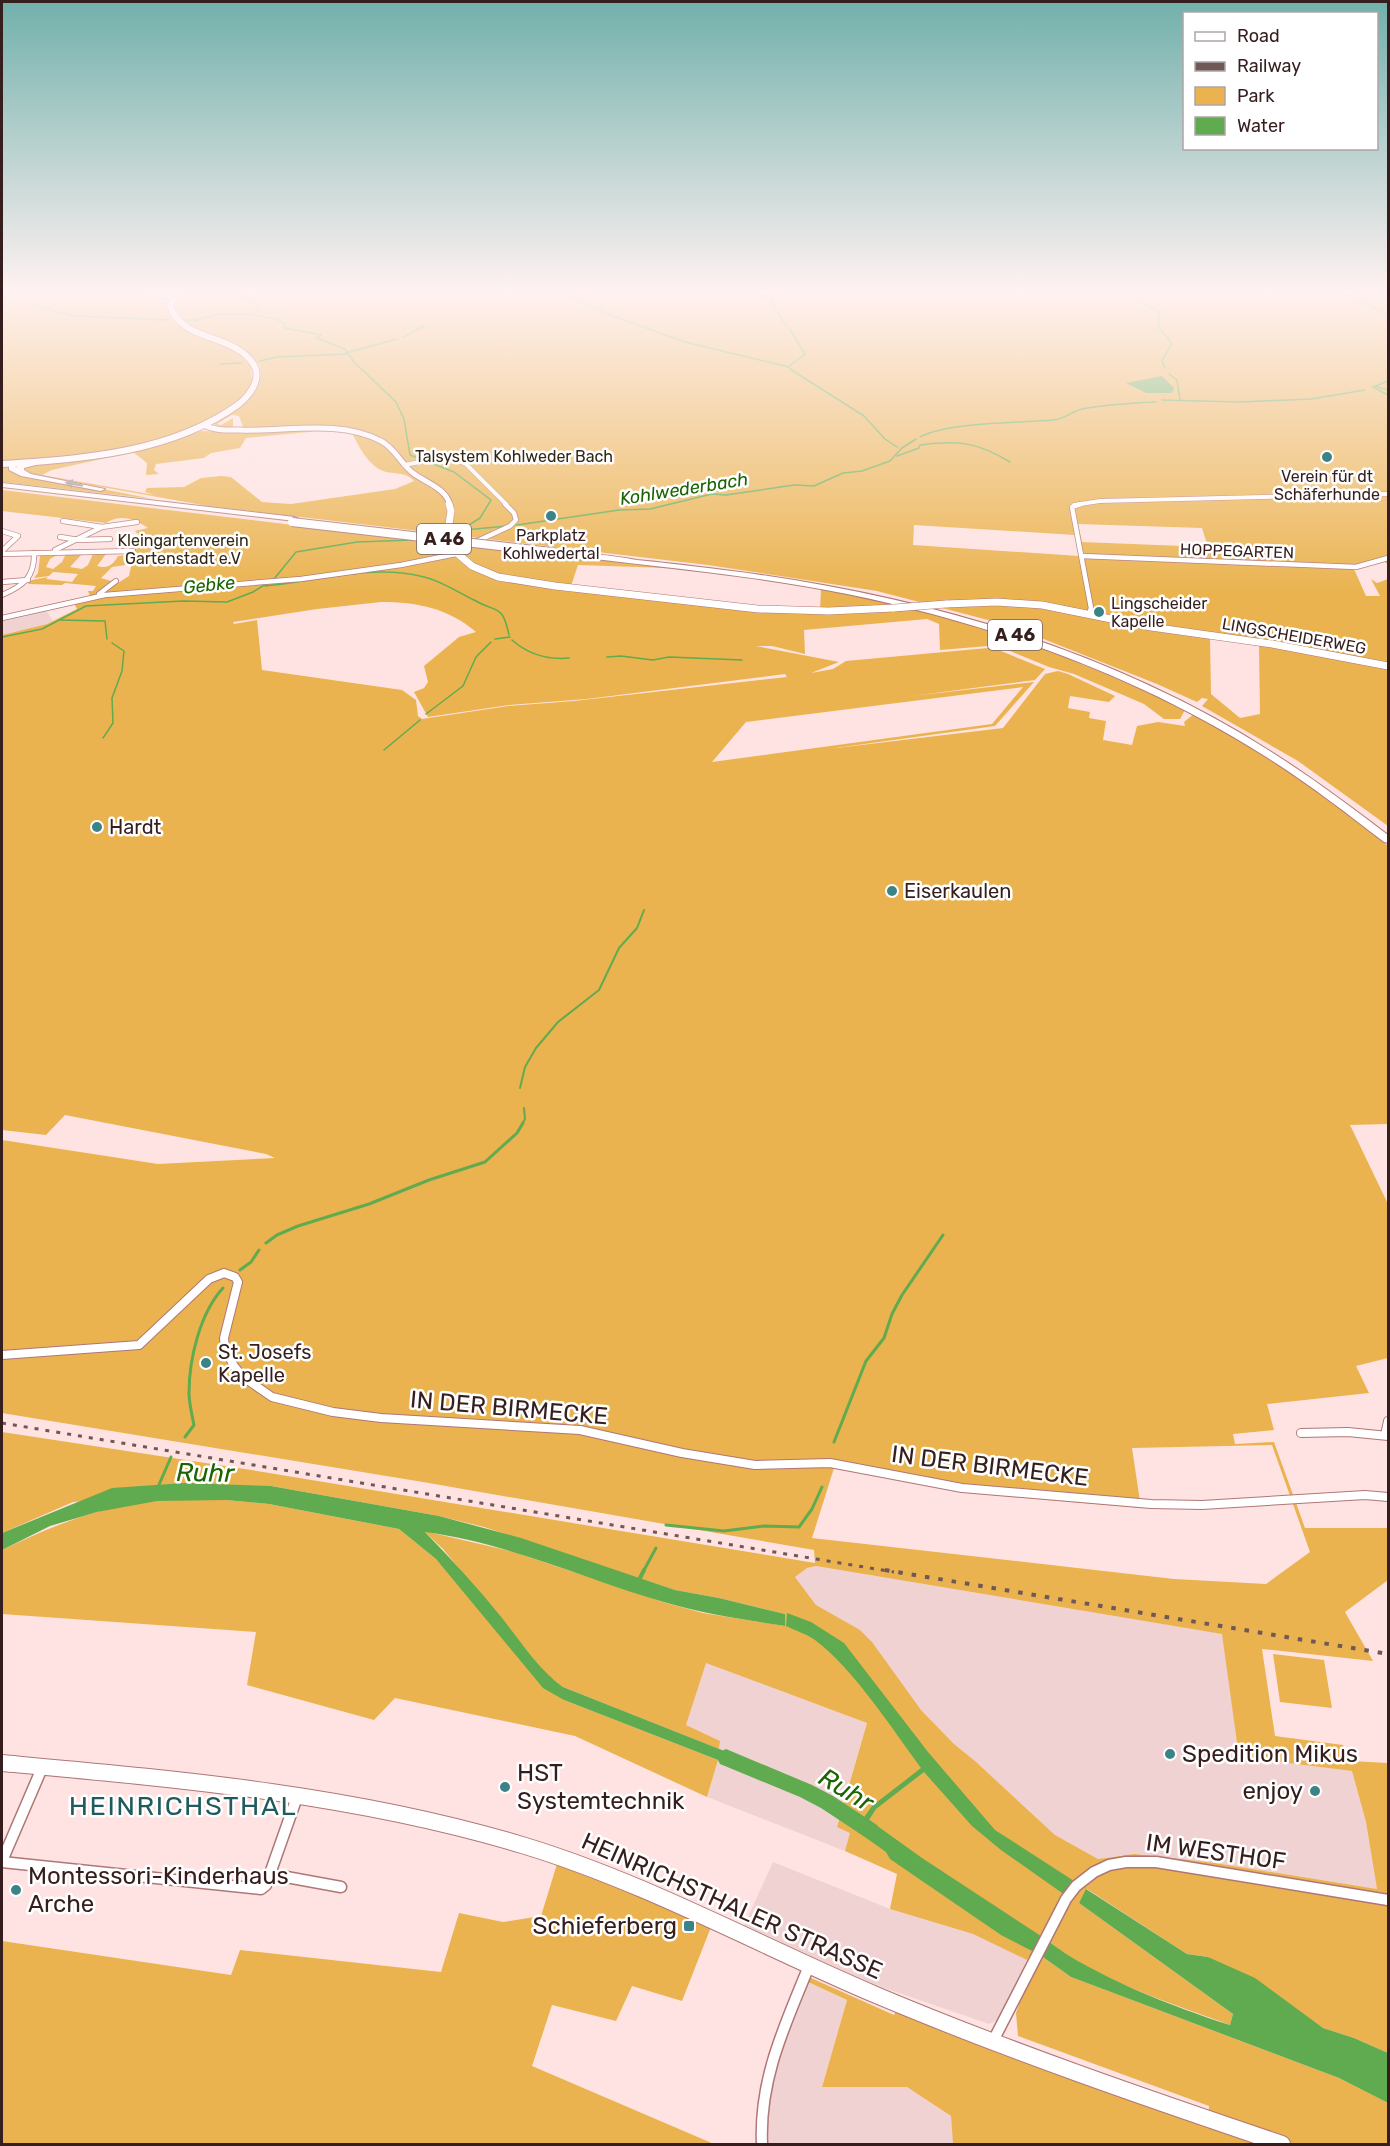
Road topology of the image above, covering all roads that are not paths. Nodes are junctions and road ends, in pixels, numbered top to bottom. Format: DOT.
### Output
graph roads {
  1 [pos="250,394"];
  2 [pos="204,425"];
  3 [pos="212,429"];
  4 [pos="226,430"];
  5 [pos="184,433"];
  6 [pos="40,461"];
  7 [pos="12,463"];
  8 [pos="2,464"];
  9 [pos="404,465"];
  10 [pos="34,477"];
  11 [pos="2,486"];
  12 [pos="1389,494"];
  13 [pos="214,509"];
  14 [pos="63,520"];
  15 [pos="294,520"];
  16 [pos="137,522"];
  17 [pos="102,527"];
  18 [pos="2,531"];
  19 [pos="60,537"];
  20 [pos="110,539"];
  21 [pos="79,540"];
  22 [pos="133,551"];
  23 [pos="2,552"];
  24 [pos="457,552"];
  25 [pos="34,553"];
  26 [pos="50,553"];
  27 [pos="596,555"];
  28 [pos="1082,556"];
  29 [pos="1389,558"];
  30 [pos="28,580"];
  31 [pos="116,581"];
  32 [pos="2,582"];
  33 [pos="2,595"];
  34 [pos="96,596"];
  35 [pos="1089,614"];
  36 [pos="2,618"];
  37 [pos="1389,666"];
  38 [pos="1389,832"];
  39 [pos="1389,840"];
  40 [pos="2,1355"];
  41 [pos="1389,1421"];
  42 [pos="1300,1433"];
  43 [pos="1387,1435"];
  44 [pos="1389,1497"];
  45 [pos="2,1763"];
  46 [pos="42,1768"];
  47 [pos="297,1797"];
  48 [pos="2,1862"];
  49 [pos="270,1874"];
  50 [pos="341,1887"];
  51 [pos="1389,1900"];
  52 [pos="809,1966"];
  53 [pos="993,2041"];
  54 [pos="762,2145"];
  55 [pos="1282,2145"];
  1 -- 2 [label="main road"];
  2 -- 3 [label="street"];
  2 -- 4 [label="street"];
  2 -- 5 [label="main road"];
  3 -- 4 [label="street"];
  3 -- 5 [label="main road"];
  4 -- 9 [label="street"];
  5 -- 6 [label="main road"];
  6 -- 7 [label="main road"];
  6 -- 10 [label="highway"];
  7 -- 8 [label="main road"];
  7 -- 10 [label="highway"];
  9 -- 24 [label="street"];
  9 -- 24 [label="street"];
  13 -- 10 [label="highway, one-way"];
  11 -- 13 [label="highway, A 46"];
  11 -- 15 [label="highway, A 46"];
  12 -- 28 [label="street"];
  13 -- 15 [label="highway, A 46"];
  14 -- 17 [label="street"];
  15 -- 27 [label="highway, A 46, bridge"];
  16 -- 17 [label="street"];
  17 -- 21 [label="street"];
  18 -- 23 [label="street"];
  19 -- 21 [label="street"];
  20 -- 21 [label="street"];
  21 -- 26 [label="street"];
  22 -- 26 [label="street"];
  23 -- 25 [label="street"];
  24 -- 34 [label="street"];
  24 -- 35 [label="street, LINGSCHEIDERWEG, bridge"];
  25 -- 26 [label="street"];
  25 -- 30 [label="street"];
  27 -- 38 [label="highway, A 46"];
  27 -- 39 [label="highway, A 46"];
  28 -- 29 [label="street, HOPPEGARTEN"];
  28 -- 35 [label="street"];
  30 -- 32 [label="street"];
  30 -- 33 [label="street"];
  31 -- 34 [label="street"];
  34 -- 36 [label="street"];
  35 -- 37 [label="street, LINGSCHEIDERWEG"];
  40 -- 44 [label="street, IN DER BIRMECKE"];
  41 -- 43 [label="street"];
  42 -- 43 [label="street"];
  45 -- 46 [label="main road, HEINRICHSTHALER STRASSE"];
  46 -- 47 [label="main road, HEINRICHSTHALER STRASSE"];
  46 -- 48 [label="street"];
  47 -- 49 [label="street"];
  47 -- 52 [label="main road, HEINRICHSTHALER STRASSE"];
  48 -- 49 [label="street"];
  49 -- 50 [label="street"];
  51 -- 53 [label="street, IM WESTHOF"];
  52 -- 53 [label="main road, HEINRICHSTHALER STRASSE"];
  52 -- 54 [label="street"];
  53 -- 55 [label="main road, HEINRICHSTHALER STRASSE"];
}
